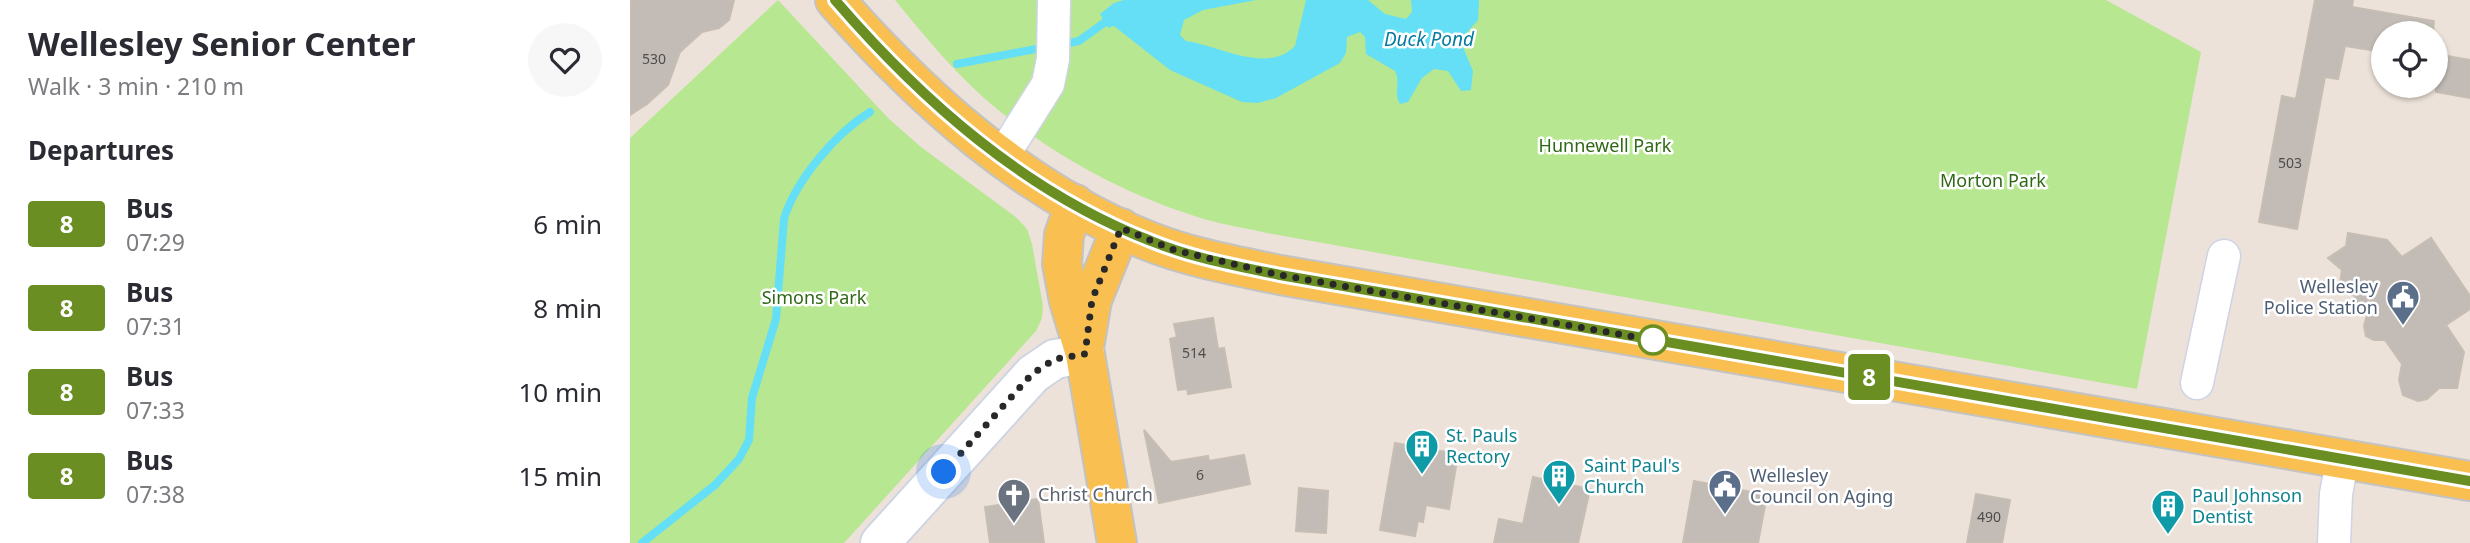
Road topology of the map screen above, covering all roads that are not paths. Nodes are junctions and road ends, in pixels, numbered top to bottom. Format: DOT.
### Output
graph roads {
  1 [pos="835,0"];
  2 [pos="1054,0"];
  3 [pos="1002,157"];
  4 [pos="1075,204"];
  5 [pos="1121,228"];
  6 [pos="2224,256"];
  7 [pos="1085,354"];
  8 [pos="2197,383"];
  9 [pos="2343,457"];
  10 [pos="2470,481"];
  11 [pos="880,543"];
  12 [pos="1117,543"];
  13 [pos="2334,543"];
  1 -- 3 [label="main road"];
  2 -- 3 [label="street"];
  3 -- 4 [label="main road"];
  4 -- 5 [label="main road"];
  4 -- 7 [label="main road"];
  5 -- 7 [label="main road"];
  5 -- 9 [label="main road"];
  6 -- 8 [label="street"];
  7 -- 11 [label="street"];
  7 -- 12 [label="main road"];
  9 -- 10 [label="main road"];
  9 -- 13 [label="street"];
}
